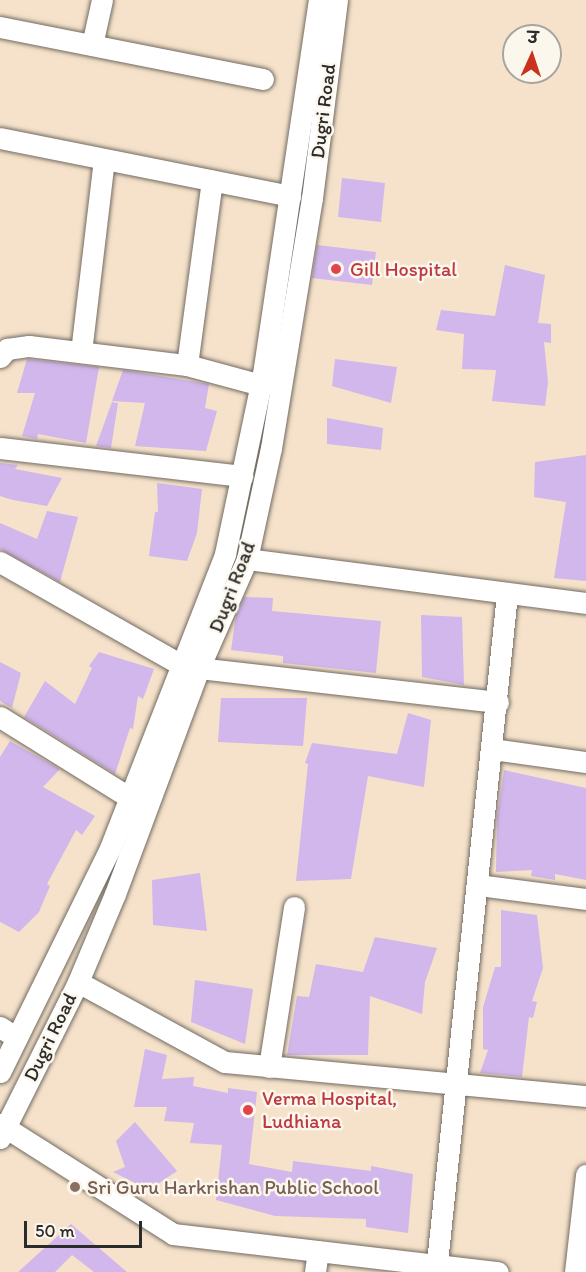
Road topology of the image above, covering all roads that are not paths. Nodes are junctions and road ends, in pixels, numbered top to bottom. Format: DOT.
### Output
graph roads {
  1 [pos="102,0"];
  2 [pos="319,0"];
  3 [pos="337,0"];
  4 [pos="0,27"];
  5 [pos="0,34"];
  6 [pos="92,45"];
  7 [pos="263,79"];
  8 [pos="0,138"];
  9 [pos="104,160"];
  10 [pos="212,181"];
  11 [pos="290,196"];
  12 [pos="81,352"];
  13 [pos="0,357"];
  14 [pos="187,365"];
  15 [pos="261,385"];
  16 [pos="0,448"];
  17 [pos="242,476"];
  18 [pos="247,560"];
  19 [pos="0,562"];
  20 [pos="507,594"];
  21 [pos="586,603"];
  22 [pos="190,667"];
  23 [pos="498,702"];
  24 [pos="0,717"];
  25 [pos="493,749"];
  26 [pos="586,762"];
  27 [pos="130,798"];
  28 [pos="478,885"];
  29 [pos="586,899"];
  30 [pos="294,907"];
  31 [pos="78,982"];
  32 [pos="9,1033"];
  33 [pos="269,1067"];
  34 [pos="0,1072"];
  35 [pos="454,1084"];
  36 [pos="586,1096"];
  37 [pos="2,1129"];
  38 [pos="586,1175"];
  39 [pos="316,1262"];
  40 [pos="436,1269"];
  41 [pos="498,1272"];
  42 [pos="575,1272"];
  1 -- 6 [label="street"];
  2 -- 11 [label="street, Dugri Road"];
  3 -- 18 [label="street, Dugri Road"];
  4 -- 5 [label="street"];
  4 -- 6 [label="street"];
  6 -- 7 [label="street"];
  8 -- 9 [label="street"];
  9 -- 10 [label="street"];
  9 -- 12 [label="street"];
  10 -- 11 [label="street"];
  10 -- 14 [label="street"];
  11 -- 15 [label="street, Dugri Road"];
  12 -- 13 [label="street"];
  12 -- 14 [label="street"];
  14 -- 15 [label="street"];
  15 -- 17 [label="street, Dugri Road"];
  16 -- 17 [label="street"];
  17 -- 22 [label="street, Dugri Road"];
  18 -- 20 [label="street"];
  18 -- 22 [label="street, Dugri Road"];
  19 -- 22 [label="street"];
  20 -- 21 [label="street"];
  20 -- 23 [label="street"];
  22 -- 23 [label="street"];
  22 -- 27 [label="street, Dugri Road"];
  22 -- 31 [label="street, Dugri Road"];
  23 -- 25 [label="street"];
  24 -- 27 [label="street"];
  25 -- 26 [label="street"];
  25 -- 28 [label="street"];
  27 -- 32 [label="street, Dugri Road"];
  28 -- 29 [label="street"];
  28 -- 35 [label="street"];
  30 -- 33 [label="street"];
  31 -- 33 [label="street"];
  31 -- 37 [label="street, Dugri Road"];
  32 -- 34 [label="street, Dugri Road"];
  33 -- 35 [label="street"];
  35 -- 36 [label="street"];
  35 -- 40 [label="street"];
  37 -- 39 [label="street"];
  38 -- 42 [label="street"];
  39 -- 40 [label="street"];
  40 -- 41 [label="street"];
}
